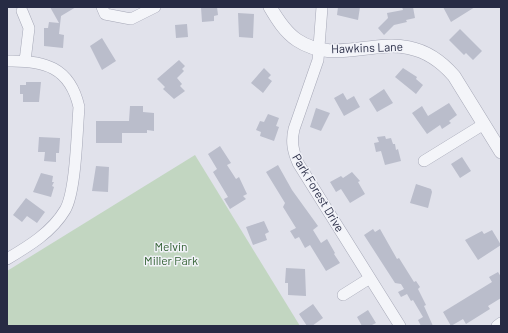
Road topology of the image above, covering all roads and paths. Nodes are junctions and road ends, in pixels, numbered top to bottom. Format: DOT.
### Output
graph roads {
  1 [pos="102,7"];
  2 [pos="155,7"];
  3 [pos="270,7"];
  4 [pos="322,7"];
  5 [pos="22,11"];
  6 [pos="319,49"];
  7 [pos="7,61"];
  8 [pos="25,61"];
  9 [pos="484,124"];
  10 [pos="501,152"];
  11 [pos="424,161"];
  12 [pos="7,258"];
  13 [pos="370,278"];
  14 [pos="343,295"];
  15 [pos="501,323"];
  16 [pos="400,326"];
  17 [pos="496,326"];
  1 -- 2 [label="street"];
  3 -- 6 [label="street, Hawkins Lane"];
  4 -- 6 [label="street, Park Forest Drive"];
  5 -- 8 [label="street"];
  6 -- 9 [label="street, Hawkins Lane"];
  6 -- 13 [label="street, Park Forest Drive"];
  7 -- 8 [label="street"];
  8 -- 12 [label="street"];
  9 -- 10 [label="street, Hawkins Lane"];
  9 -- 11 [label="street"];
  13 -- 14 [label="street"];
  13 -- 16 [label="street, Park Forest Drive"];
  15 -- 17 [label="street"];
}
